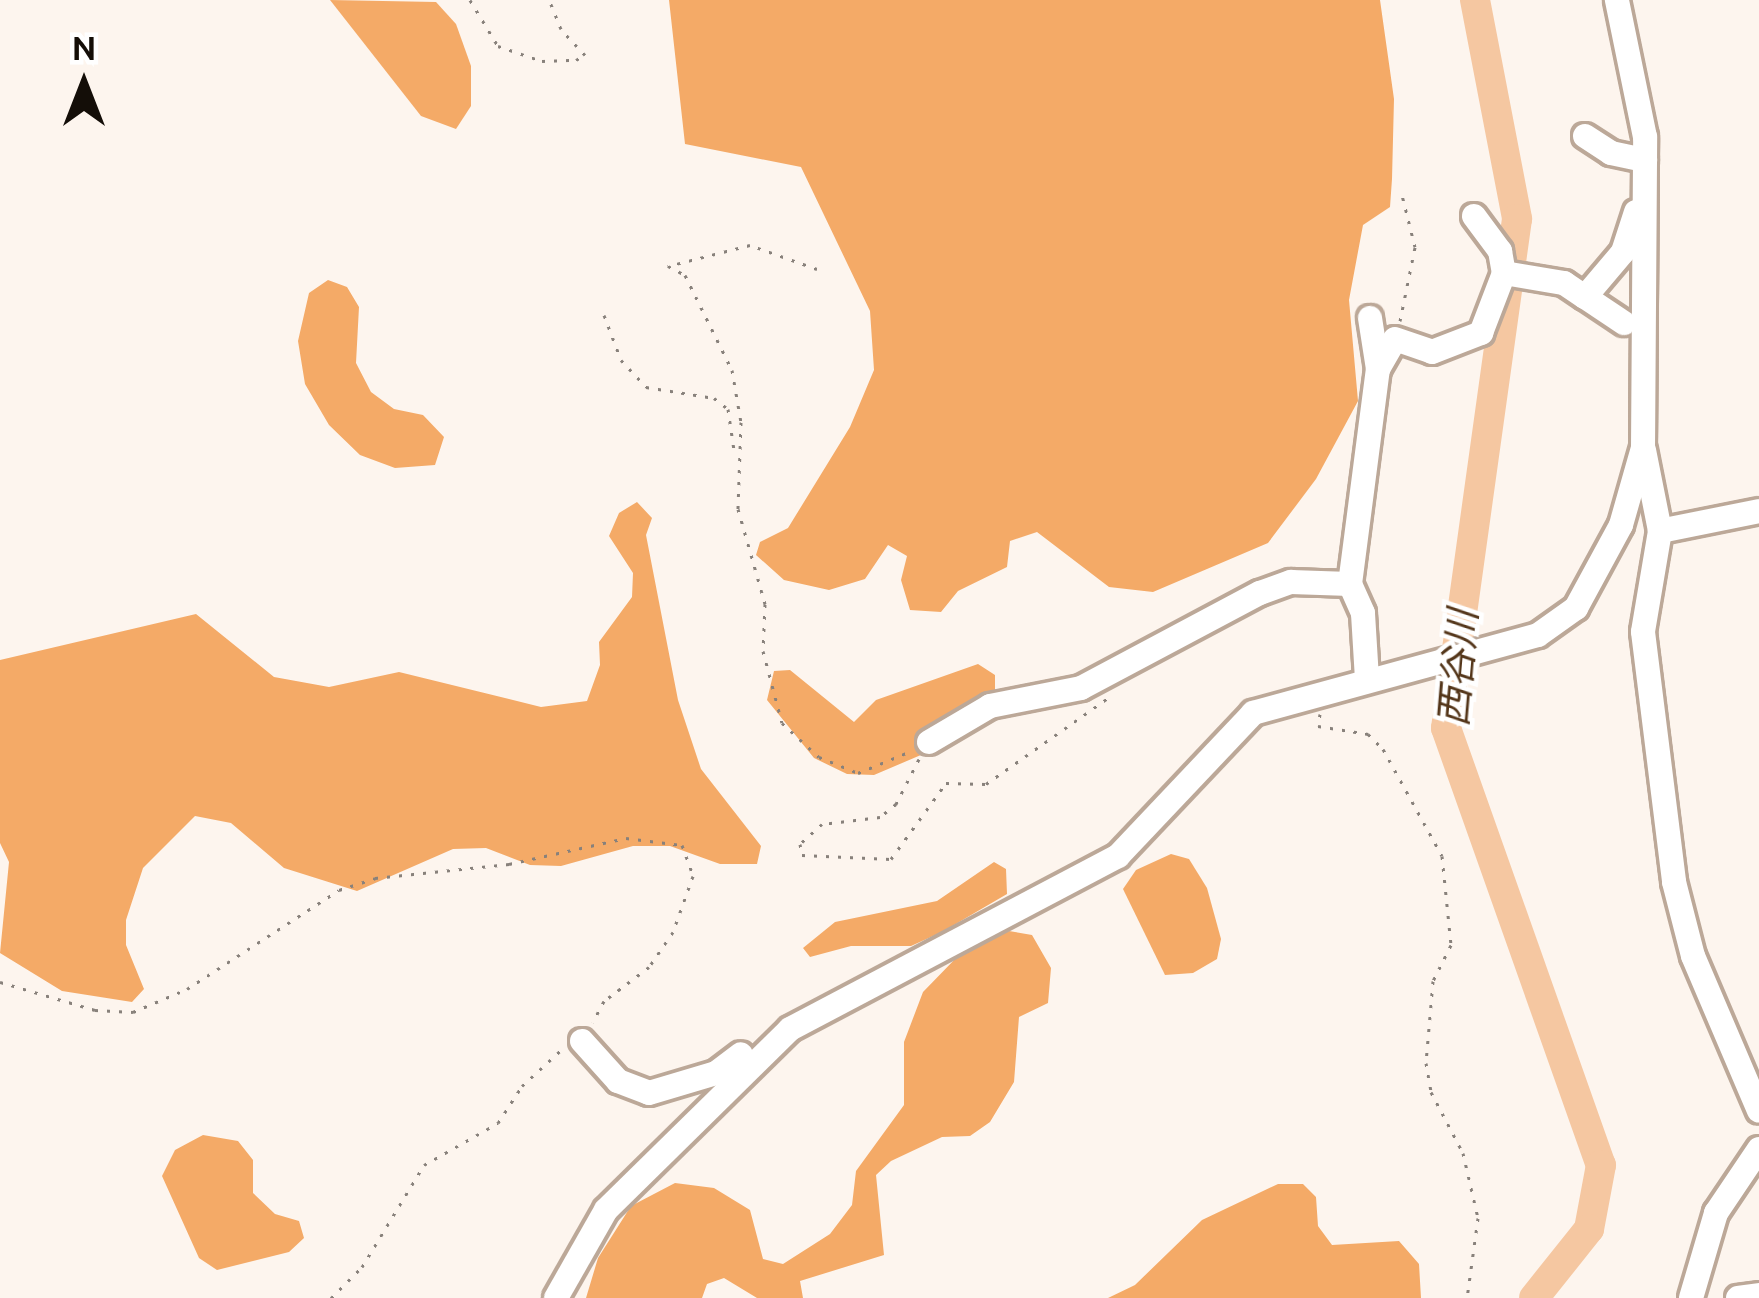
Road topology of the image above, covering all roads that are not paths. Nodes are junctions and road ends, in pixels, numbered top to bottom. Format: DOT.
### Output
graph roads {
  1 [pos="1617,0"];
  2 [pos="1585,136"];
  3 [pos="1646,160"];
  4 [pos="1646,206"];
  5 [pos="1474,216"];
  6 [pos="1511,274"];
  7 [pos="1585,297"];
  8 [pos="1370,318"];
  9 [pos="1624,323"];
  10 [pos="1378,369"];
  11 [pos="1643,448"];
  12 [pos="1383,493"];
  13 [pos="1759,511"];
  14 [pos="1359,530"];
  15 [pos="1659,538"];
  16 [pos="1606,557"];
  17 [pos="1350,584"];
  18 [pos="1367,679"];
  19 [pos="929,742"];
  20 [pos="790,1029"];
  21 [pos="582,1041"];
  22 [pos="1759,1110"];
  23 [pos="1759,1149"];
  24 [pos="1759,1295"];
  25 [pos="556,1298"];
  26 [pos="1691,1298"];
  27 [pos="1738,1298"];
  1 -- 3 [label="street"];
  2 -- 3 [label="street"];
  3 -- 4 [label="street"];
  4 -- 7 [label="street"];
  4 -- 11 [label="street"];
  5 -- 6 [label="street"];
  6 -- 7 [label="street"];
  6 -- 10 [label="street"];
  7 -- 9 [label="street"];
  8 -- 10 [label="street"];
  10 -- 14 [label="street"];
  11 -- 15 [label="street"];
  11 -- 16 [label="street"];
  12 -- 14 [label="street"];
  13 -- 15 [label="street"];
  14 -- 17 [label="street"];
  15 -- 16 [label="street"];
  15 -- 22 [label="street"];
  16 -- 18 [label="street"];
  17 -- 18 [label="street"];
  17 -- 19 [label="street"];
  18 -- 20 [label="street"];
  20 -- 21 [label="street"];
  20 -- 25 [label="street"];
  23 -- 26 [label="street"];
  24 -- 27 [label="street"];
}
